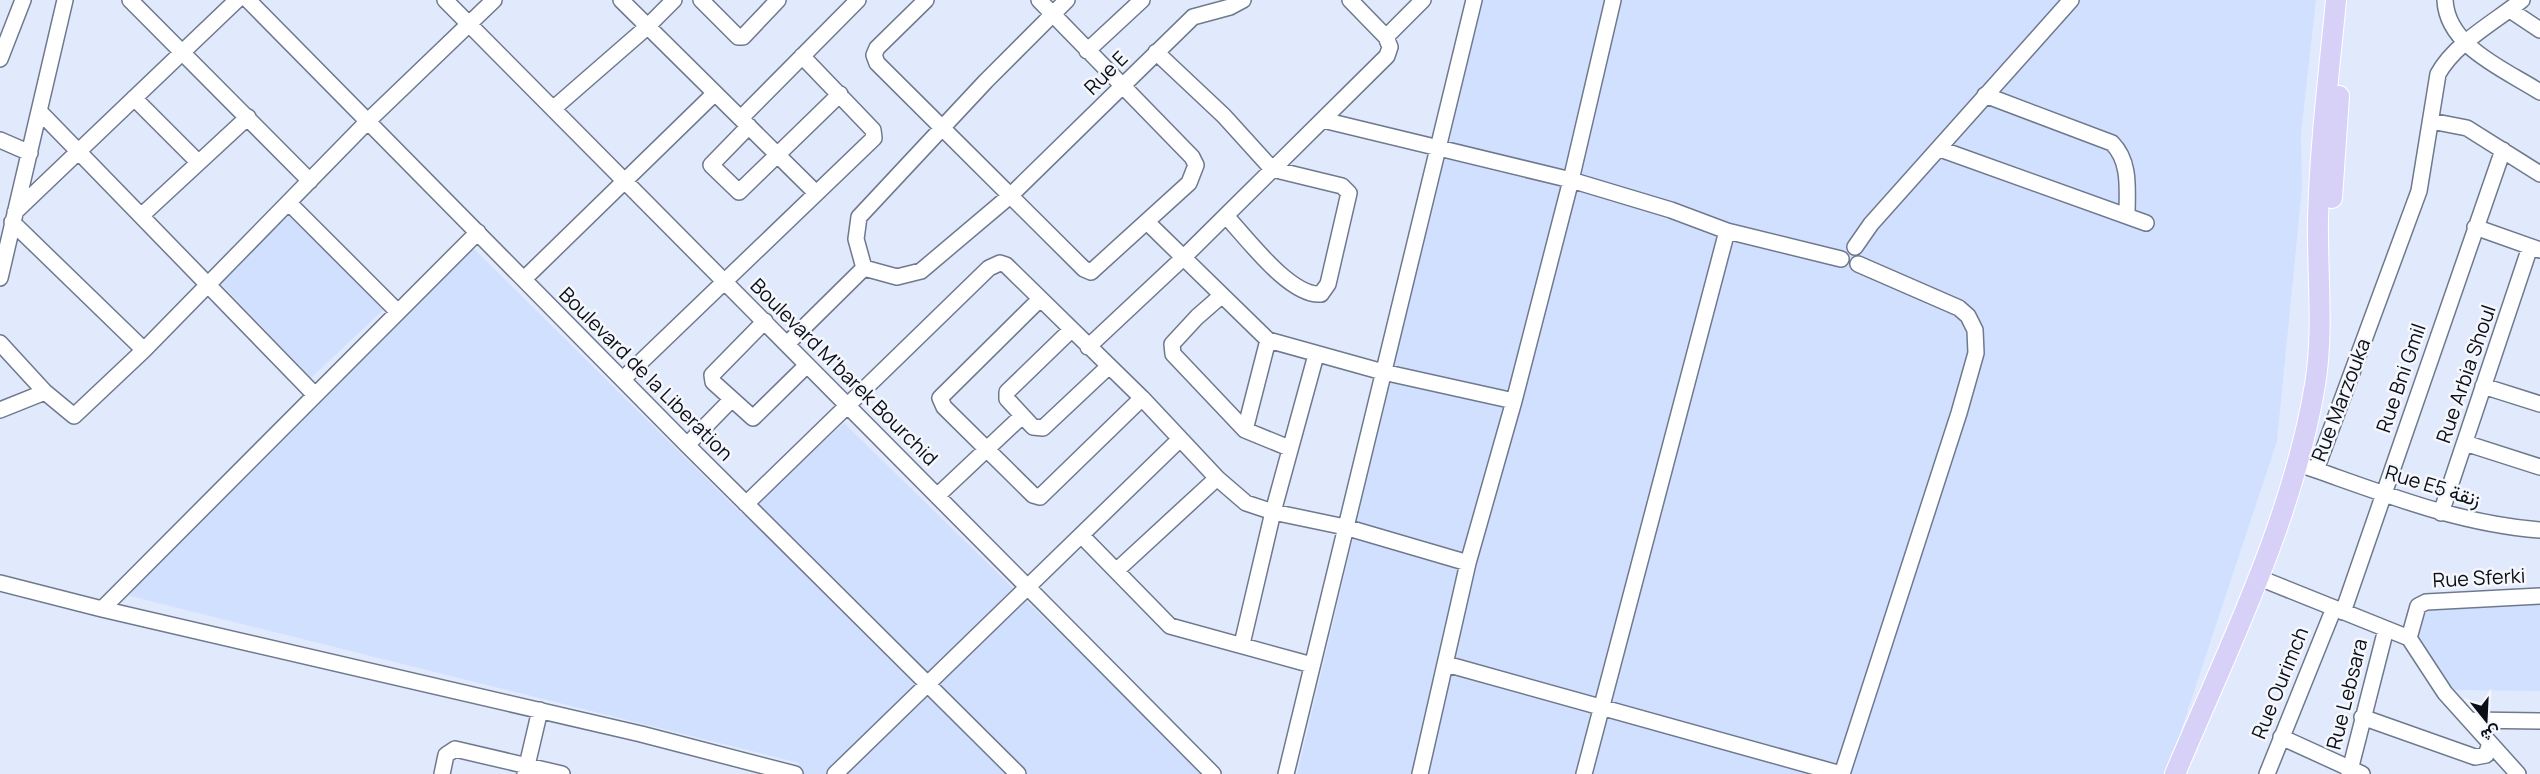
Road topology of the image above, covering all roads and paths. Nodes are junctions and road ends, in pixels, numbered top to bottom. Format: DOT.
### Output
graph roads {
  1 [pos="23,0"];
  2 [pos="64,0"];
  3 [pos="130,0"];
  4 [pos="237,0"];
  5 [pos="248,0"];
  6 [pos="445,0"];
  7 [pos="494,0"];
  8 [pos="621,0"];
  9 [pos="674,0"];
  10 [pos="700,0"];
  11 [pos="858,0"];
  12 [pos="926,0"];
  13 [pos="1039,0"];
  14 [pos="1067,0"];
  15 [pos="1142,0"];
  16 [pos="1243,0"];
  17 [pos="1350,0"];
  18 [pos="1423,0"];
  19 [pos="1474,0"];
  20 [pos="1613,0"];
  21 [pos="2071,0"];
  22 [pos="2336,0"];
  23 [pos="2349,0"];
  24 [pos="775,1"];
  25 [pos="2446,1"];
  26 [pos="2516,5"];
  27 [pos="1053,14"];
  28 [pos="470,24"];
  29 [pos="647,27"];
  30 [pos="2540,30"];
  31 [pos="1386,37"];
  32 [pos="2465,44"];
  33 [pos="1087,51"];
  34 [pos="183,52"];
  35 [pos="1156,52"];
  36 [pos="802,56"];
  37 [pos="0,58"];
  38 [pos="1123,86"];
  39 [pos="2540,92"];
  40 [pos="715,93"];
  41 [pos="840,94"];
  42 [pos="1985,95"];
  43 [pos="134,98"];
  44 [pos="554,108"];
  45 [pos="40,112"];
  46 [pos="248,117"];
  47 [pos="369,120"];
  48 [pos="1323,120"];
  49 [pos="2431,121"];
  50 [pos="745,122"];
  51 [pos="942,128"];
  52 [pos="2329,134"];
  53 [pos="0,140"];
  54 [pos="1438,148"];
  55 [pos="1940,149"];
  56 [pos="2503,150"];
  57 [pos="80,151"];
  58 [pos="30,153"];
  59 [pos="777,155"];
  60 [pos="198,162"];
  61 [pos="1272,169"];
  62 [pos="2540,174"];
  63 [pos="624,179"];
  64 [pos="1571,180"];
  65 [pos="310,181"];
  66 [pos="816,193"];
  67 [pos="1011,195"];
  68 [pos="288,202"];
  69 [pos="141,216"];
  70 [pos="1226,216"];
  71 [pos="2127,216"];
  72 [pos="13,217"];
  73 [pos="1147,222"];
  74 [pos="2146,223"];
  75 [pos="2475,226"];
  76 [pos="1727,231"];
  77 [pos="478,232"];
  78 [pos="1855,247"];
  79 [pos="2535,249"];
  80 [pos="1184,258"];
  81 [pos="1841,259"];
  82 [pos="1858,264"];
  83 [pos="864,268"];
  84 [pos="0,278"];
  85 [pos="524,279"];
  86 [pos="724,282"];
  87 [pos="208,285"];
  88 [pos="2321,292"];
  89 [pos="1221,296"];
  90 [pos="1040,299"];
  91 [pos="398,312"];
  92 [pos="765,321"];
  93 [pos="1071,330"];
  94 [pos="1268,340"];
  95 [pos="0,343"];
  96 [pos="787,344"];
  97 [pos="1088,347"];
  98 [pos="144,350"];
  99 [pos="1316,355"];
  100 [pos="807,365"];
  101 [pos="1108,367"];
  102 [pos="1383,372"];
  103 [pos="623,379"];
  104 [pos="2483,386"];
  105 [pos="45,392"];
  106 [pos="315,395"];
  107 [pos="1142,398"];
  108 [pos="731,400"];
  109 [pos="1514,401"];
  110 [pos="2540,404"];
  111 [pos="847,406"];
  112 [pos="0,410"];
  113 [pos="1022,416"];
  114 [pos="1245,430"];
  115 [pos="1180,439"];
  116 [pos="2465,443"];
  117 [pos="687,445"];
  118 [pos="1290,448"];
  119 [pos="985,451"];
  120 [pos="2307,467"];
  121 [pos="2540,467"];
  122 [pos="1217,478"];
  123 [pos="2384,493"];
  124 [pos="937,496"];
  125 [pos="746,504"];
  126 [pos="1273,512"];
  127 [pos="2441,513"];
  128 [pos="1345,527"];
  129 [pos="2540,530"];
  130 [pos="1081,535"];
  131 [pos="1468,563"];
  132 [pos="1116,571"];
  133 [pos="2257,577"];
  134 [pos="0,583"];
  135 [pos="1026,587"];
  136 [pos="2540,596"];
  137 [pos="102,609"];
  138 [pos="2338,610"];
  139 [pos="2386,629"];
  140 [pos="2409,638"];
  141 [pos="1242,644"];
  142 [pos="1446,664"];
  143 [pos="1312,665"];
  144 [pos="928,684"];
  145 [pos="1603,707"];
  146 [pos="540,710"];
  147 [pos="2362,717"];
  148 [pos="2470,720"];
  149 [pos="2540,721"];
  150 [pos="2281,736"];
  151 [pos="2490,743"];
  152 [pos="525,771"];
  153 [pos="2353,772"];
  154 [pos="2519,773"];
  155 [pos="442,774"];
  156 [pos="562,774"];
  157 [pos="795,774"];
  158 [pos="835,774"];
  159 [pos="1018,774"];
  160 [pos="1214,774"];
  161 [pos="1286,774"];
  162 [pos="1420,774"];
  163 [pos="1584,774"];
  164 [pos="1841,774"];
  165 [pos="2175,774"];
  166 [pos="2267,774"];
  1 -- 37 [label="street"];
  2 -- 45 [label="street"];
  3 -- 34 [label="street"];
  4 -- 34 [label="street"];
  5 -- 47 [label="street, Boulevard de la Liberation"];
  6 -- 28 [label="street, Boulevard M'barek Bourchid"];
  7 -- 28 [label="street"];
  8 -- 29 [label="street"];
  9 -- 29 [label="street"];
  10 -- 24 [label="street"];
  11 -- 36 [label="street"];
  12 -- 51 [label="street"];
  13 -- 27 [label="street"];
  14 -- 27 [label="street"];
  15 -- 33 [label="street"];
  16 -- 35 [label="street, Rue E"];
  17 -- 31 [label="street"];
  18 -- 31 [label="street"];
  19 -- 54 [label="street"];
  20 -- 64 [label="street"];
  21 -- 42 [label="street"];
  22 -- 52 [label="main road"];
  23 -- 52 [label="main road"];
  25 -- 32 [label="street"];
  26 -- 30 [label="street"];
  26 -- 32 [label="street"];
  27 -- 33 [label="street"];
  27 -- 51 [label="street"];
  28 -- 44 [label="street, Boulevard M'barek Bourchid"];
  28 -- 47 [label="street"];
  29 -- 40 [label="street"];
  29 -- 44 [label="street"];
  31 -- 48 [label="street"];
  32 -- 39 [label="street"];
  32 -- 49 [label="street, Rue Marzouka"];
  33 -- 38 [label="street"];
  34 -- 43 [label="street"];
  34 -- 46 [label="street"];
  35 -- 38 [label="street, Rue E"];
  35 -- 61 [label="street"];
  36 -- 41 [label="street"];
  36 -- 50 [label="street"];
  38 -- 67 [label="street, Rue E"];
  38 -- 73 [label="street"];
  40 -- 50 [label="street"];
  40 -- 63 [label="street"];
  41 -- 59 [label="street"];
  41 -- 66 [label="street"];
  42 -- 55 [label="street"];
  42 -- 71 [label="street"];
  43 -- 57 [label="street"];
  43 -- 60 [label="street"];
  44 -- 63 [label="street, Boulevard M'barek Bourchid"];
  45 -- 57 [label="street"];
  45 -- 58 [label="street"];
  46 -- 60 [label="street"];
  46 -- 65 [label="street"];
  47 -- 65 [label="street"];
  47 -- 77 [label="street, Boulevard de la Liberation"];
  48 -- 54 [label="street"];
  48 -- 61 [label="street"];
  49 -- 56 [label="street"];
  49 -- 120 [label="street, Rue Marzouka"];
  50 -- 59 [label="street"];
  50 -- 59 [label="street"];
  51 -- 67 [label="street"];
  51 -- 83 [label="street"];
  52 -- 88 [label="main road"];
  52 -- 88 [label="main road"];
  53 -- 58 [label="street"];
  54 -- 64 [label="street"];
  54 -- 102 [label="street"];
  55 -- 71 [label="street"];
  55 -- 78 [label="street"];
  56 -- 62 [label="street"];
  56 -- 75 [label="street, Rue Bni Gmil"];
  57 -- 69 [label="street"];
  57 -- 72 [label="street"];
  58 -- 72 [label="street"];
  59 -- 66 [label="street"];
  60 -- 69 [label="street"];
  61 -- 70 [label="street"];
  61 -- 70 [label="street"];
  63 -- 85 [label="street"];
  63 -- 86 [label="street, Boulevard M'barek Bourchid"];
  64 -- 76 [label="street"];
  64 -- 109 [label="street"];
  65 -- 68 [label="street"];
  66 -- 86 [label="street"];
  67 -- 73 [label="street"];
  67 -- 83 [label="street, Rue E"];
  68 -- 87 [label="street"];
  68 -- 91 [label="street"];
  69 -- 87 [label="street"];
  70 -- 80 [label="street"];
  71 -- 74 [label="street"];
  72 -- 84 [label="street"];
  72 -- 98 [label="street"];
  73 -- 80 [label="street"];
  75 -- 79 [label="street"];
  75 -- 123 [label="street, Rue Bni Gmil"];
  76 -- 81 [label="street"];
  76 -- 145 [label="street"];
  77 -- 85 [label="street, Boulevard de la Liberation"];
  77 -- 91 [label="street"];
  78 -- 81 [label="street"];
  78 -- 82 [label="street"];
  79 -- 104 [label="street, Rue Arbia Shoul"];
  80 -- 89 [label="street"];
  80 -- 97 [label="street"];
  81 -- 82 [label="street"];
  82 -- 164 [label="street"];
  83 -- 96 [label="street"];
  85 -- 103 [label="street, Boulevard de la Liberation"];
  86 -- 92 [label="street, Boulevard M'barek Bourchid"];
  86 -- 103 [label="street"];
  87 -- 98 [label="street"];
  87 -- 106 [label="street"];
  88 -- 120 [label="main road"];
  89 -- 94 [label="street"];
  89 -- 114 [label="street"];
  90 -- 93 [label="street"];
  90 -- 111 [label="street"];
  90 -- 119 [label="street"];
  91 -- 106 [label="street"];
  92 -- 96 [label="street, Boulevard M'barek Bourchid"];
  92 -- 108 [label="street"];
  93 -- 97 [label="street"];
  93 -- 113 [label="street"];
  94 -- 99 [label="street"];
  94 -- 114 [label="street"];
  95 -- 105 [label="street"];
  96 -- 100 [label="street, Boulevard M'barek Bourchid"];
  97 -- 101 [label="street"];
  98 -- 105 [label="street"];
  99 -- 102 [label="street"];
  99 -- 118 [label="street"];
  100 -- 108 [label="street"];
  100 -- 111 [label="street, Boulevard M'barek Bourchid"];
  101 -- 107 [label="street"];
  101 -- 113 [label="street"];
  102 -- 109 [label="street"];
  102 -- 128 [label="street"];
  103 -- 117 [label="street, Boulevard de la Liberation"];
  104 -- 110 [label="street"];
  104 -- 116 [label="street, Rue Arbia Shoul"];
  105 -- 112 [label="street"];
  106 -- 137 [label="street"];
  107 -- 115 [label="street"];
  107 -- 119 [label="street"];
  108 -- 117 [label="street"];
  109 -- 131 [label="street"];
  111 -- 124 [label="street, Boulevard M'barek Bourchid"];
  111 -- 125 [label="street"];
  113 -- 119 [label="street"];
  114 -- 118 [label="street"];
  115 -- 122 [label="street"];
  115 -- 130 [label="street"];
  116 -- 121 [label="street"];
  116 -- 127 [label="street, Rue Arbia Shoul"];
  117 -- 125 [label="street, Boulevard de la Liberation"];
  118 -- 126 [label="street"];
  119 -- 124 [label="street"];
  120 -- 123 [label="street, Rue E5 زنقة"];
  120 -- 133 [label="main road, Rue Marzouka"];
  122 -- 126 [label="street"];
  122 -- 132 [label="street"];
  123 -- 127 [label="street, Rue E5 زنقة"];
  123 -- 138 [label="street, Rue Bni Gmil"];
  124 -- 135 [label="street, Boulevard M'barek Bourchid"];
  125 -- 144 [label="street, Boulevard de la Liberation"];
  126 -- 128 [label="street"];
  126 -- 141 [label="street"];
  127 -- 129 [label="street, Rue E5 زنقة"];
  128 -- 131 [label="street"];
  128 -- 143 [label="street"];
  130 -- 132 [label="street"];
  130 -- 135 [label="street"];
  131 -- 142 [label="street"];
  132 -- 141 [label="street"];
  133 -- 138 [label="street"];
  133 -- 165 [label="main road, Rue Marzouka"];
  134 -- 137 [label="street"];
  135 -- 144 [label="street"];
  135 -- 160 [label="street, Boulevard M'barek Bourchid"];
  136 -- 140 [label="street, Rue Sferki"];
  137 -- 146 [label="street"];
  138 -- 139 [label="street"];
  138 -- 150 [label="street, Rue Ourimch"];
  139 -- 140 [label="street"];
  139 -- 147 [label="street, Rue Lebsara"];
  140 -- 148 [label="street"];
  141 -- 143 [label="street"];
  142 -- 145 [label="street"];
  142 -- 162 [label="street"];
  143 -- 161 [label="street"];
  144 -- 158 [label="street"];
  144 -- 159 [label="street, Boulevard de la Liberation"];
  145 -- 163 [label="street"];
  145 -- 164 [label="street"];
  146 -- 152 [label="street"];
  146 -- 157 [label="street"];
  147 -- 151 [label="street"];
  147 -- 153 [label="street, Rue Lebsara"];
  148 -- 149 [label="street"];
  148 -- 151 [label="street"];
  150 -- 153 [label="street"];
  150 -- 166 [label="street, Rue Ourimch"];
  151 -- 154 [label="street"];
  152 -- 155 [label="street"];
  152 -- 156 [label="street"];
}
